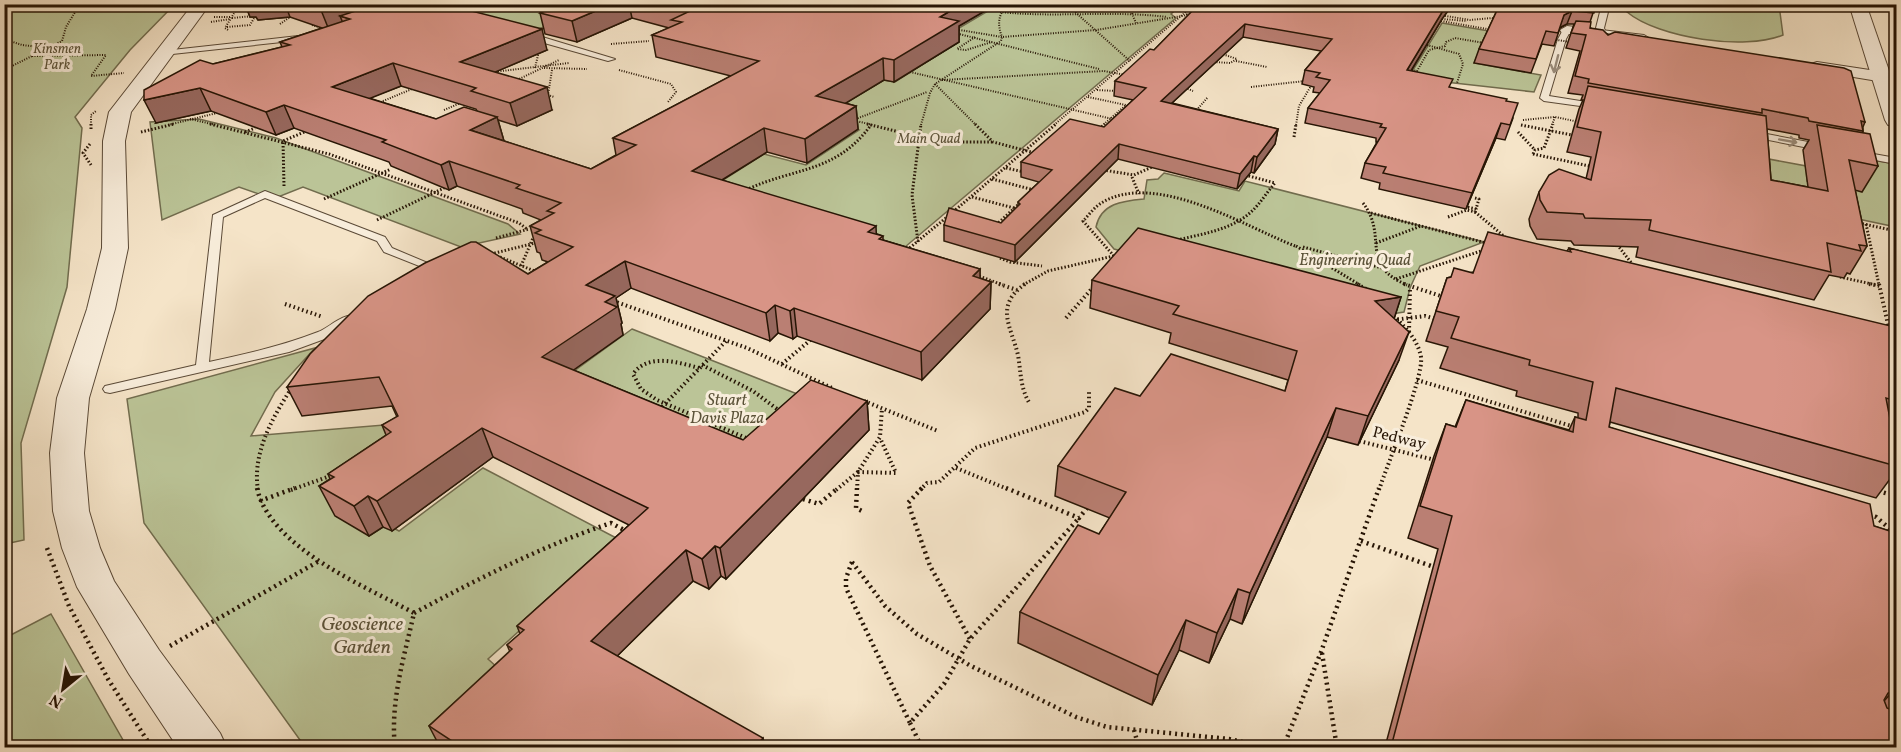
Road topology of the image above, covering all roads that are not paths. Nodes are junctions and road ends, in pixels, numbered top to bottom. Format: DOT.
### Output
graph roads {
  1 [pos="1606,4"];
  2 [pos="1857,4"];
  3 [pos="205,13"];
  4 [pos="311,26"];
  5 [pos="518,33"];
  6 [pos="319,36"];
  7 [pos="1568,36"];
  8 [pos="278,40"];
  9 [pos="1603,40"];
  10 [pos="1662,42"];
  11 [pos="163,53"];
  12 [pos="607,58"];
  13 [pos="1804,65"];
  14 [pos="1889,77"];
  15 [pos="1613,109"];
  16 [pos="1896,120"];
  17 [pos="1738,132"];
  18 [pos="1838,150"];
  19 [pos="1849,152"];
  20 [pos="1896,161"];
  21 [pos="418,279"];
  22 [pos="364,311"];
  23 [pos="202,368"];
  24 [pos="110,389"];
  25 [pos="204,747"];
  1 -- 9 [label="lane"];
  2 -- 14 [label="street"];
  3 -- 11 [label="street"];
  4 -- 8 [label="lane"];
  5 -- 12 [label="lane"];
  6 -- 8 [label="lane"];
  7 -- 9 [label="street"];
  7 -- 15 [label="lane, one-way"];
  8 -- 11 [label="lane"];
  9 -- 10 [label="street"];
  11 -- 25 [label="street"];
  13 -- 14 [label="street"];
  14 -- 16 [label="street"];
  17 -- 18 [label="lane, one-way"];
  19 -- 20 [label="lane"];
  21 -- 23 [label="lane"];
  22 -- 23 [label="lane"];
  23 -- 24 [label="lane"];
}
